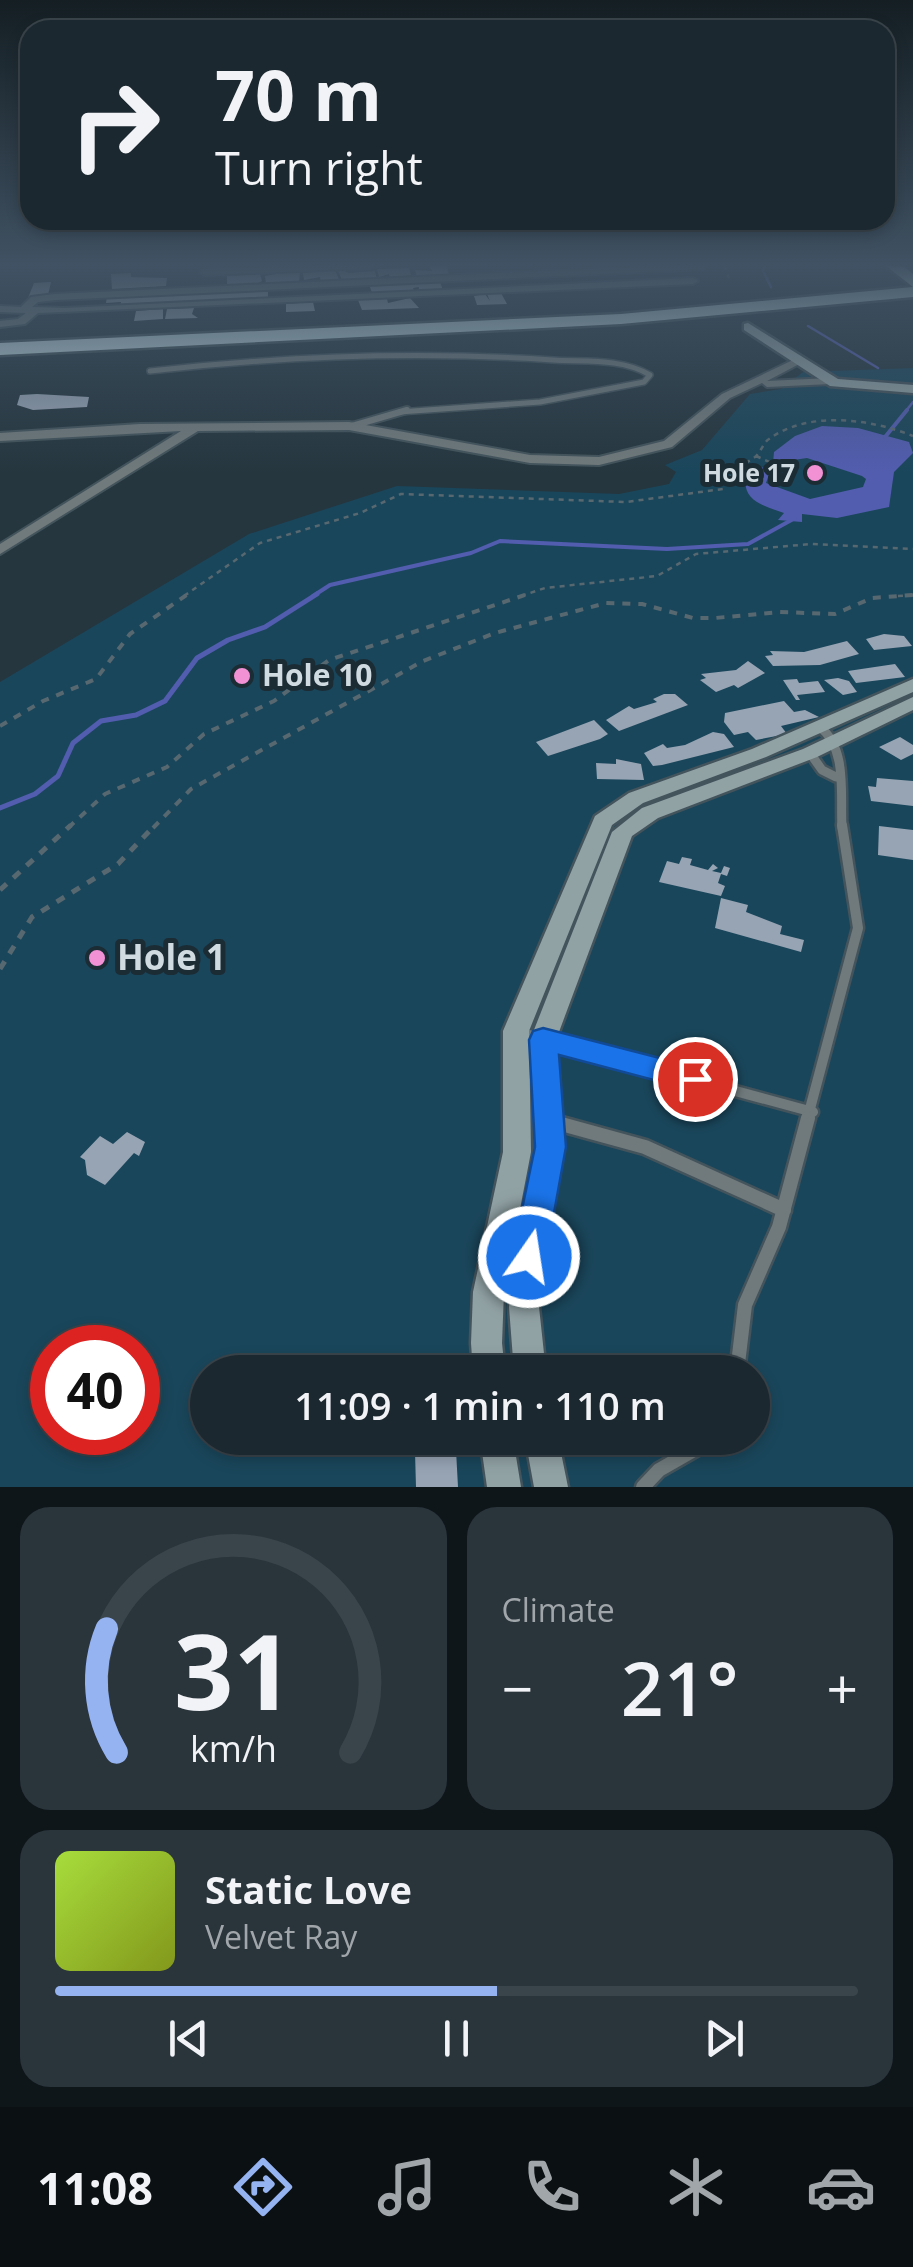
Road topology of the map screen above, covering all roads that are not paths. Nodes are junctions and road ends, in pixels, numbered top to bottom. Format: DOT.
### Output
graph roads {
  1 [pos="190,334"];
  2 [pos="237,334"];
  3 [pos="766,334"];
  4 [pos="771,334"];
  5 [pos="0,346"];
  6 [pos="797,362"];
  7 [pos="150,371"];
  8 [pos="783,378"];
  9 [pos="913,379"];
  10 [pos="830,381"];
  11 [pos="913,389"];
  12 [pos="349,426"];
  13 [pos="194,428"];
  14 [pos="0,437"];
  15 [pos="0,550"];
  16 [pos="913,685"];
  17 [pos="913,702"];
  18 [pos="827,732"];
  19 [pos="760,752"];
  20 [pos="810,752"];
  21 [pos="777,766"];
  22 [pos="836,777"];
  23 [pos="567,902"];
  24 [pos="596,912"];
  25 [pos="516,1031"];
  26 [pos="543,1040"];
  27 [pos="813,1112"];
  28 [pos="549,1120"];
  29 [pos="784,1210"];
  30 [pos="487,1355"];
  31 [pos="528,1355"];
  32 [pos="740,1355"];
  33 [pos="500,1455"];
  34 [pos="545,1455"];
  35 [pos="685,1455"];
  36 [pos="504,1487"];
  37 [pos="552,1487"];
  38 [pos="643,1487"];
  1 -- 5 [label="highway"];
  2 -- 5 [label="highway"];
  3 -- 6 [label="street"];
  4 -- 9 [label="street"];
  6 -- 8 [label="street"];
  6 -- 10 [label="street"];
  7 -- 12 [label="lane"];
  8 -- 10 [label="street"];
  8 -- 12 [label="street"];
  10 -- 11 [label="street"];
  12 -- 13 [label="street"];
  13 -- 14 [label="street"];
  13 -- 15 [label="street"];
  16 -- 18 [label="street"];
  17 -- 18 [label="street"];
  18 -- 19 [label="street"];
  18 -- 20 [label="street"];
  18 -- 22 [label="lane"];
  19 -- 21 [label="street"];
  19 -- 23 [label="street"];
  20 -- 21 [label="street"];
  20 -- 22 [label="lane"];
  21 -- 24 [label="street"];
  22 -- 27 [label="lane"];
  23 -- 24 [label="street"];
  23 -- 25 [label="street"];
  24 -- 26 [label="street"];
  25 -- 26 [label="lane"];
  25 -- 30 [label="street"];
  26 -- 27 [label="lane"];
  26 -- 28 [label="street"];
  27 -- 29 [label="lane"];
  28 -- 29 [label="lane"];
  28 -- 31 [label="street"];
  29 -- 32 [label="lane"];
  33 -- 36 [label="street"];
  34 -- 37 [label="street"];
  35 -- 38 [label="lane"];
}
